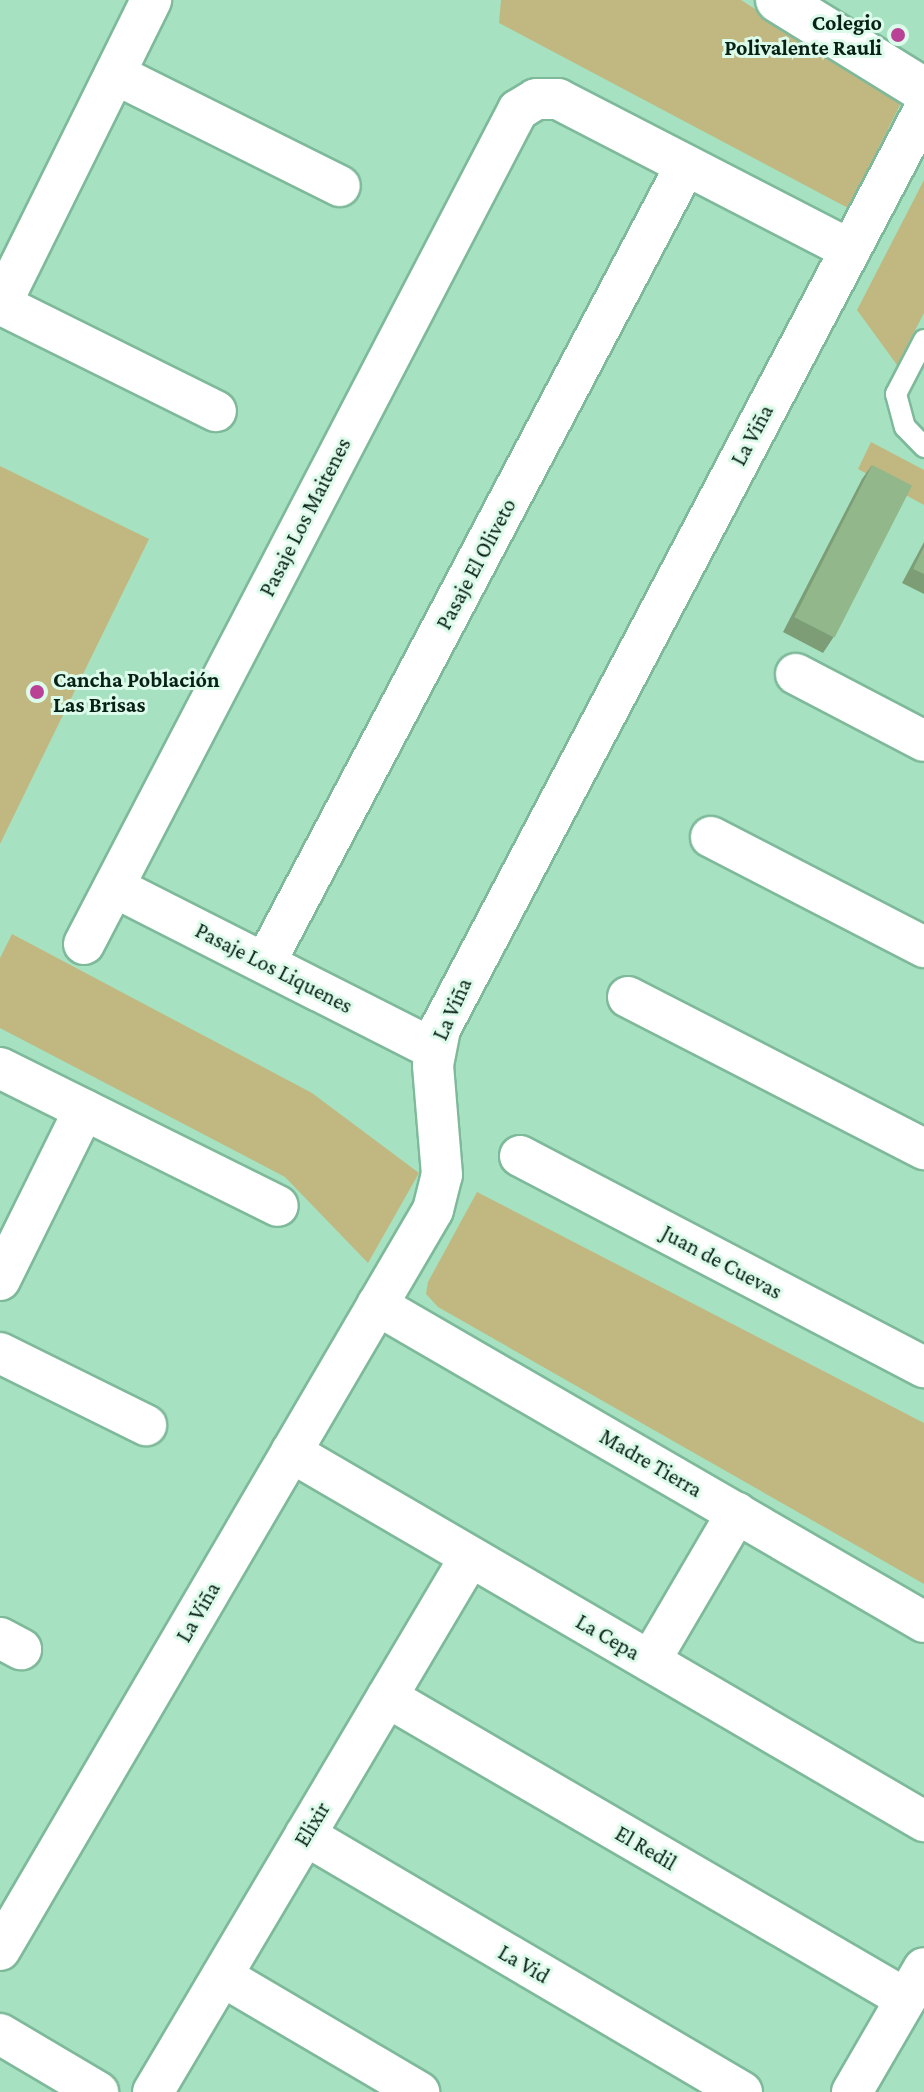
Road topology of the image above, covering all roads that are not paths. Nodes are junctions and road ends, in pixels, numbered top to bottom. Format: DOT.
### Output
graph roads {
  1 [pos="151,0"];
  2 [pos="778,0"];
  3 [pos="115,74"];
  4 [pos="924,90"];
  5 [pos="924,110"];
  6 [pos="686,165"];
  7 [pos="340,186"];
  8 [pos="850,250"];
  9 [pos="1,304"];
  10 [pos="924,340"];
  11 [pos="216,411"];
  12 [pos="924,447"];
  13 [pos="796,674"];
  14 [pos="924,741"];
  15 [pos="711,837"];
  16 [pos="114,887"];
  17 [pos="84,944"];
  18 [pos="924,947"];
  19 [pos="265,963"];
  20 [pos="628,997"];
  21 [pos="434,1049"];
  22 [pos="0,1068"];
  23 [pos="84,1110"];
  24 [pos="924,1149"];
  25 [pos="520,1156"];
  26 [pos="278,1206"];
  27 [pos="0,1280"];
  28 [pos="377,1305"];
  29 [pos="0,1353"];
  30 [pos="924,1367"];
  31 [pos="146,1425"];
  32 [pos="291,1452"];
  33 [pos="737,1513"];
  34 [pos="470,1557"];
  35 [pos="924,1622"];
  36 [pos="650,1661"];
  37 [pos="387,1697"];
  38 [pos="924,1821"];
  39 [pos="305,1835"];
  40 [pos="0,1950"];
  41 [pos="222,1976"];
  42 [pos="915,1983"];
  43 [pos="0,2034"];
  44 [pos="98,2092"];
  45 [pos="153,2092"];
  46 [pos="419,2092"];
  47 [pos="742,2092"];
  48 [pos="852,2092"];
  1 -- 3 [label="street"];
  2 -- 4 [label="main road"];
  3 -- 7 [label="street"];
  3 -- 9 [label="street"];
  5 -- 8 [label="street, La Viña"];
  6 -- 8 [label="street"];
  6 -- 16 [label="street, Pasaje Los Maitenes"];
  6 -- 19 [label="street, Pasaje El Oliveto"];
  8 -- 21 [label="street, La Viña"];
  9 -- 11 [label="street"];
  10 -- 12 [label="lane"];
  13 -- 14 [label="street"];
  15 -- 18 [label="street"];
  16 -- 17 [label="street, Pasaje Los Maitenes"];
  16 -- 19 [label="street, Pasaje Los Liquenes"];
  19 -- 21 [label="street, Pasaje Los Liquenes"];
  20 -- 24 [label="street"];
  21 -- 28 [label="street, La Viña"];
  22 -- 23 [label="street"];
  23 -- 26 [label="street"];
  23 -- 27 [label="street"];
  25 -- 30 [label="street, Juan de Cuevas"];
  28 -- 32 [label="street, La Viña"];
  28 -- 33 [label="street, Madre Tierra"];
  29 -- 31 [label="street"];
  32 -- 34 [label="street, La Cepa"];
  32 -- 40 [label="street, La Viña"];
  33 -- 35 [label="street, Madre Tierra"];
  33 -- 36 [label="street"];
  34 -- 36 [label="street, La Cepa"];
  34 -- 37 [label="street, Elixir"];
  36 -- 38 [label="street, La Cepa"];
  37 -- 39 [label="street, Elixir"];
  37 -- 42 [label="street, El Redil"];
  39 -- 41 [label="street, Elixir"];
  39 -- 47 [label="street, La Vid"];
  41 -- 45 [label="street, Elixir"];
  41 -- 46 [label="street"];
  42 -- 48 [label="street"];
  43 -- 44 [label="street"];
}
